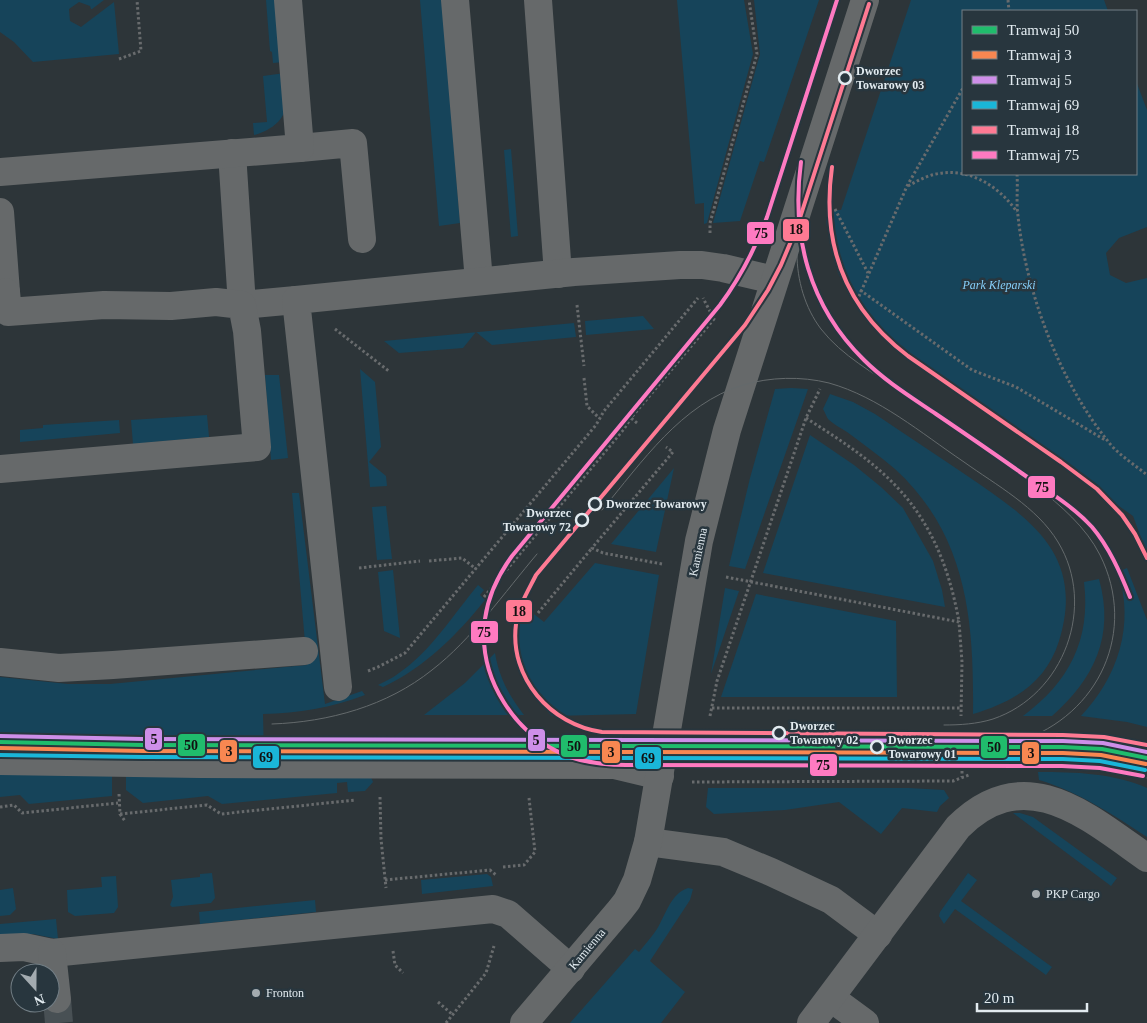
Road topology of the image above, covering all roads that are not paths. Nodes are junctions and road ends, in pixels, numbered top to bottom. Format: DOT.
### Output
graph roads {
  1 [pos="288,0"];
  2 [pos="455,0"];
  3 [pos="538,0"];
  4 [pos="865,0"];
  5 [pos="300,148"];
  6 [pos="232,153"];
  7 [pos="0,172"];
  8 [pos="0,212"];
  9 [pos="362,239"];
  10 [pos="558,274"];
  11 [pos="774,280"];
  12 [pos="479,282"];
  13 [pos="3,292"];
  14 [pos="296,300"];
  15 [pos="242,305"];
  16 [pos="0,469"];
  17 [pos="304,651"];
  18 [pos="0,662"];
  19 [pos="337,684"];
  20 [pos="0,761"];
  21 [pos="660,776"];
  22 [pos="648,842"];
  23 [pos="1147,858"];
  24 [pos="878,935"];
  25 [pos="0,948"];
  26 [pos="52,954"];
  27 [pos="53,963"];
  28 [pos="571,969"];
  29 [pos="831,998"];
  30 [pos="524,1023"];
  31 [pos="811,1023"];
  32 [pos="865,1023"];
  1 -- 5 [label="street"];
  2 -- 12 [label="street"];
  3 -- 10 [label="street"];
  4 -- 11 [label="street, Kamienna"];
  5 -- 6 [label="street"];
  5 -- 9 [label="street"];
  6 -- 7 [label="street"];
  6 -- 15 [label="street"];
  8 -- 13 [label="street"];
  10 -- 11 [label="street"];
  10 -- 12 [label="street"];
  11 -- 21 [label="street, Kamienna"];
  12 -- 14 [label="street"];
  13 -- 15 [label="street"];
  14 -- 15 [label="street"];
  14 -- 19 [label="street"];
  15 -- 16 [label="street"];
  17 -- 18 [label="street"];
  20 -- 21 [label="street"];
  21 -- 22 [label="street, Kamienna"];
  22 -- 24 [label="street"];
  22 -- 28 [label="street, Kamienna"];
  23 -- 24 [label="street"];
  24 -- 29 [label="street"];
  25 -- 26 [label="street"];
  26 -- 27 [label="street"];
  26 -- 28 [label="street"];
  28 -- 30 [label="street, Kamienna"];
  29 -- 31 [label="street"];
  29 -- 32 [label="street"];
}
